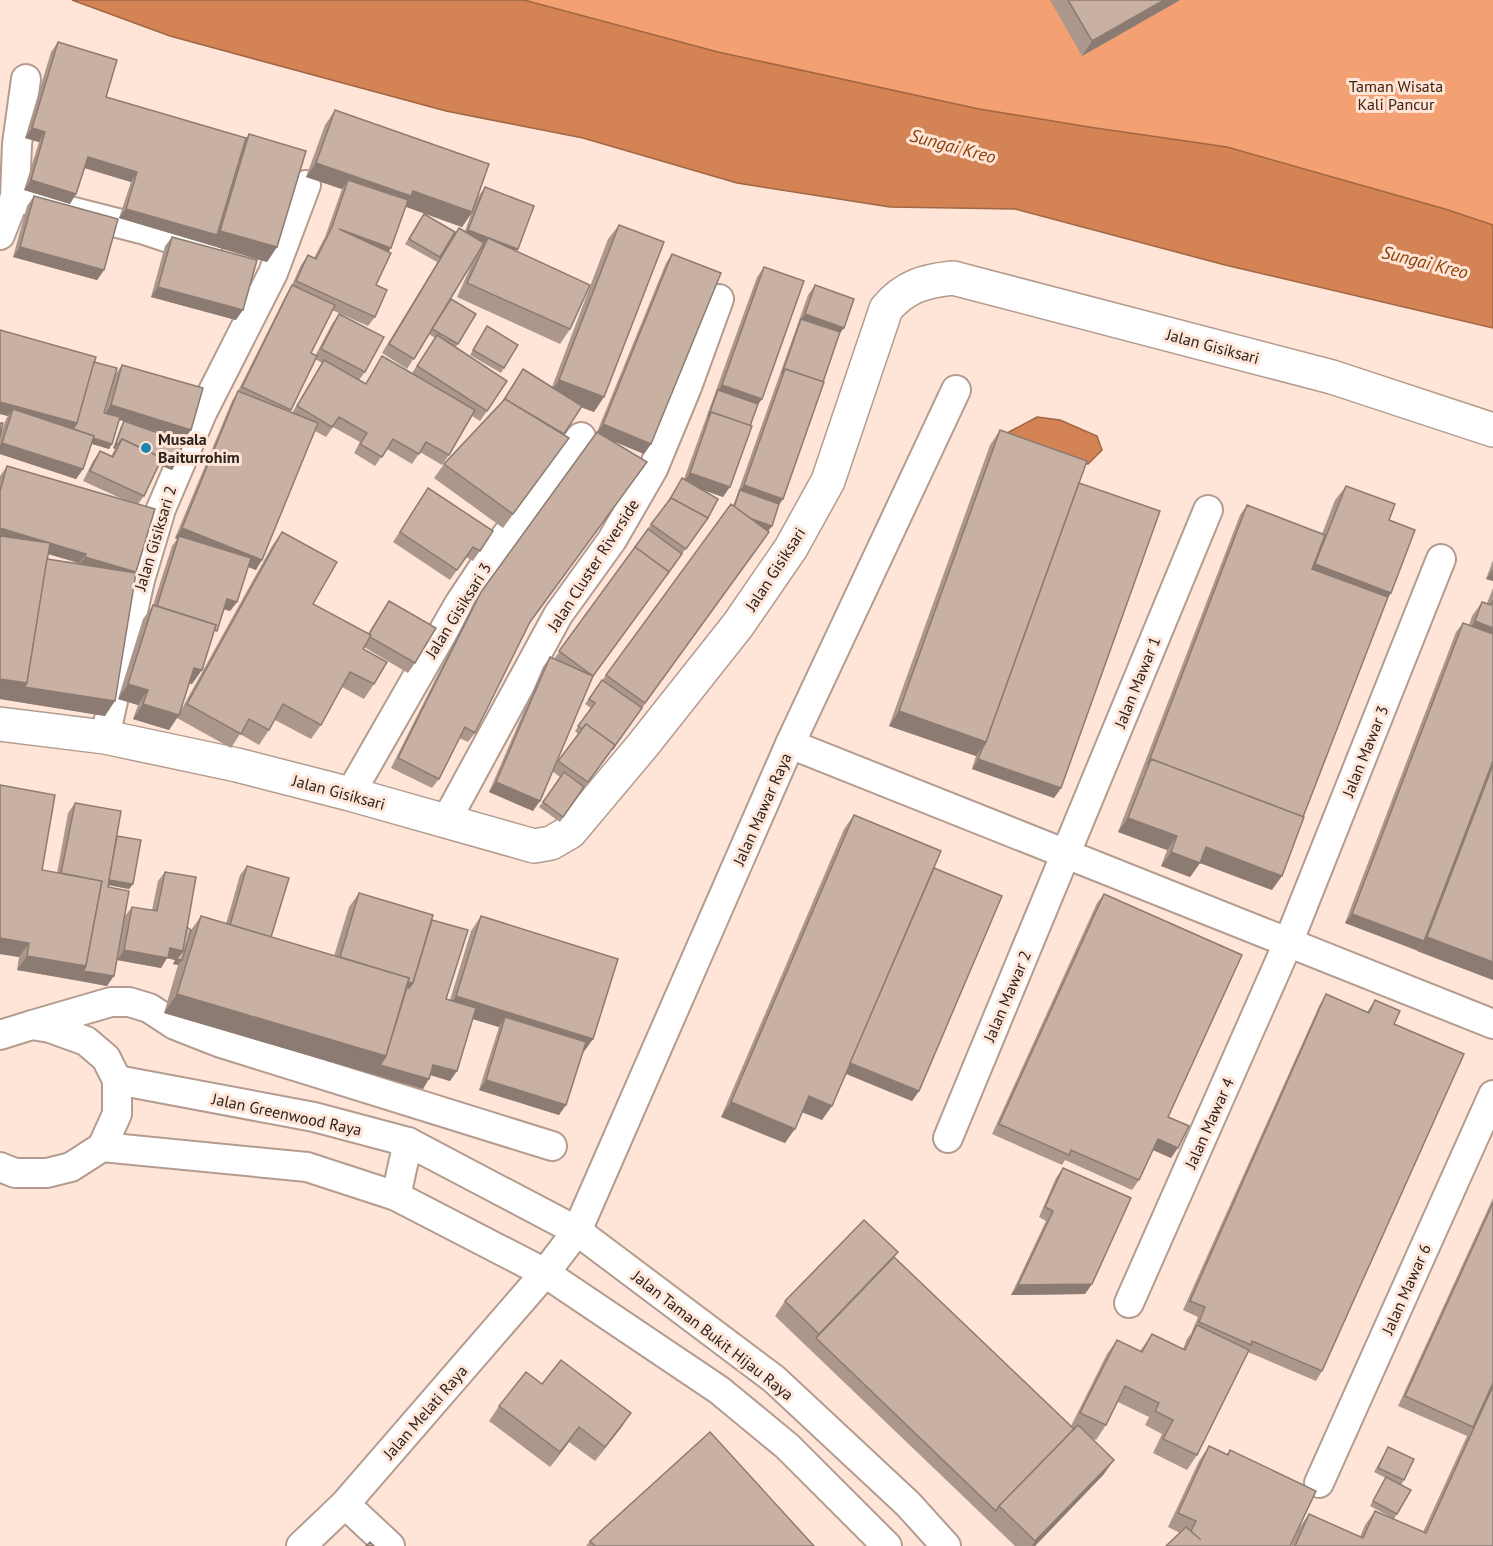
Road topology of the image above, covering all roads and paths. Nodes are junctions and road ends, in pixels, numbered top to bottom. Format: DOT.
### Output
graph roads {
  1 [pos="26,79"];
  2 [pos="306,185"];
  3 [pos="15,198"];
  4 [pos="0,235"];
  5 [pos="251,266"];
  6 [pos="719,299"];
  7 [pos="956,390"];
  8 [pos="1493,430"];
  9 [pos="581,437"];
  10 [pos="1208,510"];
  11 [pos="1442,559"];
  12 [pos="0,724"];
  13 [pos="105,737"];
  14 [pos="790,744"];
  15 [pos="350,794"];
  16 [pos="446,821"];
  17 [pos="1067,854"];
  18 [pos="1288,943"];
  19 [pos="32,1024"];
  20 [pos="1493,1024"];
  21 [pos="0,1035"];
  22 [pos="117,1080"];
  23 [pos="1493,1095"];
  24 [pos="948,1138"];
  25 [pos="408,1142"];
  26 [pos="552,1146"];
  27 [pos="102,1147"];
  28 [pos="0,1167"];
  29 [pos="396,1196"];
  30 [pos="577,1231"];
  31 [pos="545,1273"];
  32 [pos="1129,1303"];
  33 [pos="1319,1483"];
  34 [pos="345,1504"];
  35 [pos="908,1504"];
  36 [pos="883,1542"];
  37 [pos="301,1546"];
  38 [pos="390,1546"];
  39 [pos="946,1546"];
  1 -- 3 [label="street"];
  2 -- 5 [label="street, Jalan Gisiksari 2"];
  3 -- 4 [label="street"];
  3 -- 5 [label="street"];
  5 -- 13 [label="street, Jalan Gisiksari 2"];
  6 -- 16 [label="street, Jalan Cluster Riverside"];
  7 -- 14 [label="street, Jalan Mawar Raya"];
  8 -- 16 [label="street, Jalan Gisiksari"];
  9 -- 15 [label="street, Jalan Gisiksari 3"];
  10 -- 17 [label="street, Jalan Mawar 1"];
  11 -- 18 [label="street, Jalan Mawar 3"];
  12 -- 13 [label="street, Jalan Gisiksari"];
  13 -- 15 [label="street, Jalan Gisiksari"];
  14 -- 17 [label="street"];
  14 -- 30 [label="street, Jalan Mawar Raya"];
  15 -- 16 [label="street, Jalan Gisiksari"];
  17 -- 18 [label="street"];
  17 -- 24 [label="street, Jalan Mawar 2"];
  18 -- 20 [label="street"];
  18 -- 32 [label="street, Jalan Mawar 4"];
  19 -- 21 [label="street"];
  19 -- 22 [label="street"];
  19 -- 26 [label="street"];
  22 -- 25 [label="street, Jalan Greenwood Raya"];
  22 -- 27 [label="street"];
  23 -- 33 [label="street, Jalan Mawar 6"];
  25 -- 29 [label="street"];
  25 -- 30 [label="street, Jalan Greenwood Raya"];
  27 -- 28 [label="street"];
  27 -- 29 [label="street"];
  29 -- 31 [label="street"];
  30 -- 31 [label="street, Jalan Mawar Raya"];
  30 -- 35 [label="street, Jalan Taman Bukit Hijau Raya"];
  31 -- 34 [label="street, Jalan Melati Raya"];
  31 -- 36 [label="street"];
  34 -- 37 [label="street, Jalan Melati Raya"];
  34 -- 38 [label="street"];
  35 -- 36 [label="street"];
  35 -- 39 [label="street, Jalan Taman Bukit Hijau Raya"];
}
